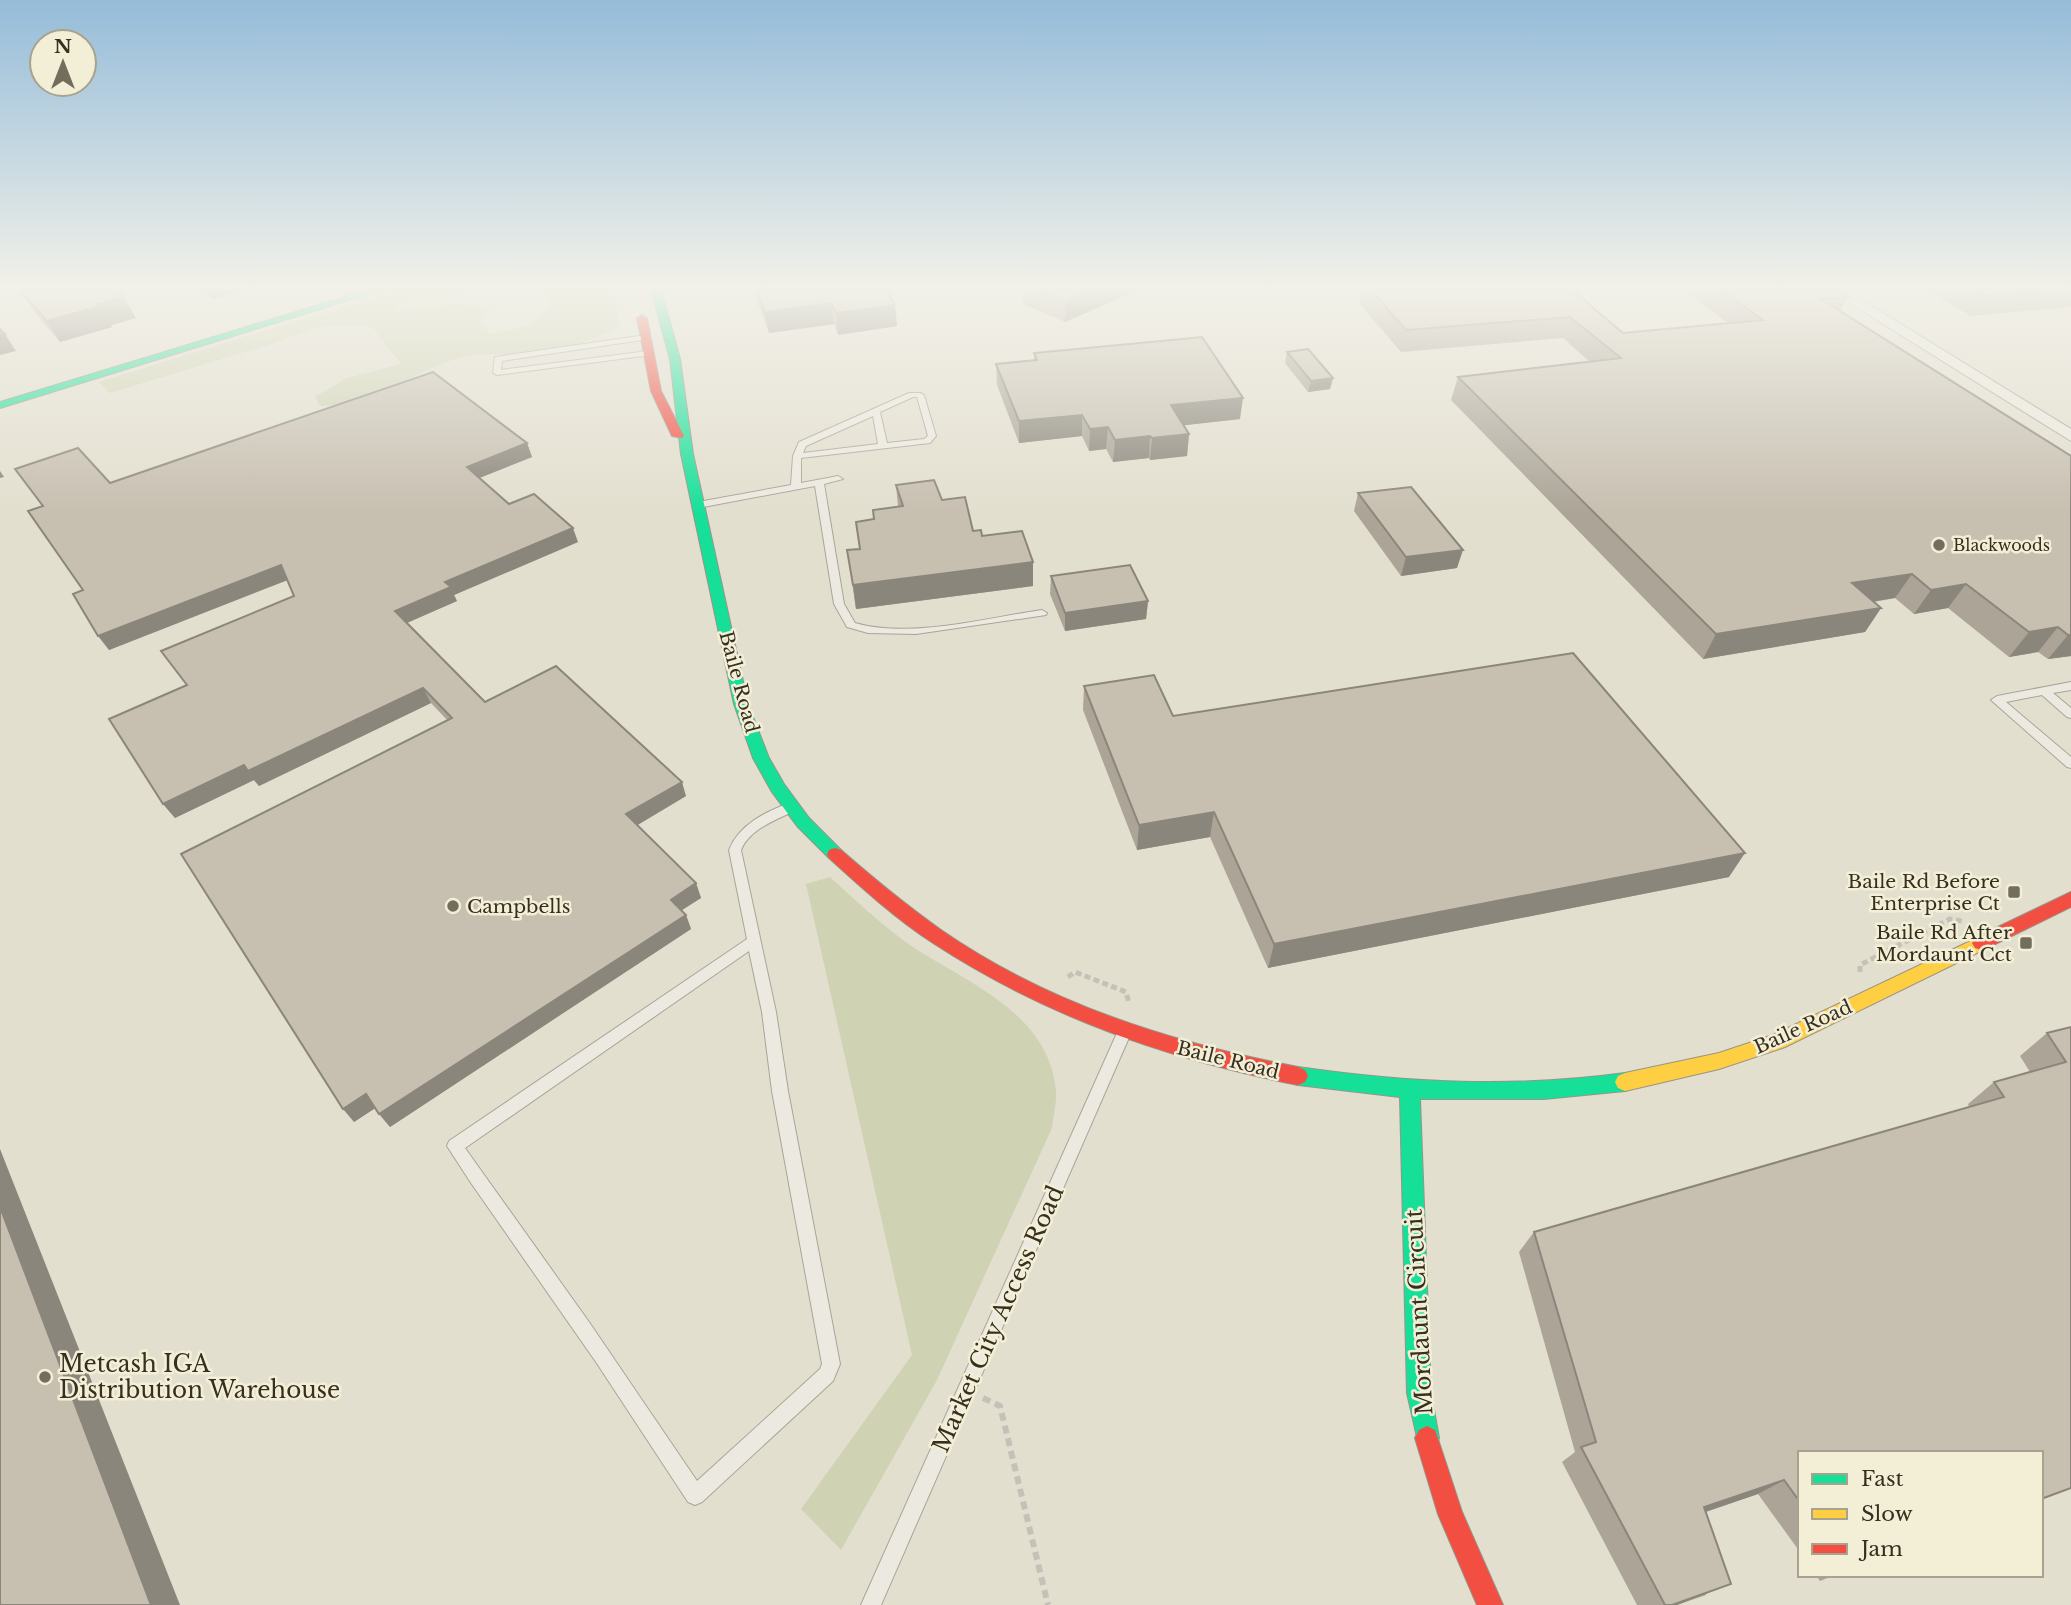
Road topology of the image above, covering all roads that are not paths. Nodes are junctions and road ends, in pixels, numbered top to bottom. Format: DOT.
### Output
graph roads {
  1 [pos="93,364"];
  2 [pos="135,364"];
  3 [pos="498,364"];
  4 [pos="563,364"];
  5 [pos="651,364"];
  6 [pos="674,364"];
  7 [pos="1955,364"];
  8 [pos="554,366"];
  9 [pos="0,392"];
  10 [pos="0,405"];
  11 [pos="876,411"];
  12 [pos="2071,436"];
  13 [pos="883,446"];
  14 [pos="687,454"];
  15 [pos="797,456"];
  16 [pos="838,479"];
  17 [pos="819,482"];
  18 [pos="796,485"];
  19 [pos="698,506"];
  20 [pos="1042,613"];
  21 [pos="2071,686"];
  22 [pos="2044,691"];
  23 [pos="2071,713"];
  24 [pos="2071,764"];
  25 [pos="792,806"];
  26 [pos="2071,900"];
  27 [pos="754,941"];
  28 [pos="1124,1032"];
  29 [pos="1410,1091"];
  30 [pos="454,1146"];
  31 [pos="871,1605"];
  32 [pos="1490,1605"];
  1 -- 9 [label="street"];
  2 -- 10 [label="street"];
  3 -- 8 [label="lane"];
  4 -- 8 [label="lane"];
  5 -- 14 [label="street, Baile Road"];
  6 -- 14 [label="street, Baile Road"];
  7 -- 12 [label="street"];
  11 -- 13 [label="lane"];
  11 -- 13 [label="lane"];
  11 -- 15 [label="lane"];
  13 -- 15 [label="lane"];
  14 -- 19 [label="street, Baile Road"];
  15 -- 18 [label="lane"];
  16 -- 17 [label="lane"];
  17 -- 18 [label="lane"];
  17 -- 20 [label="lane"];
  18 -- 19 [label="lane"];
  19 -- 25 [label="street, Baile Road"];
  21 -- 22 [label="lane"];
  22 -- 23 [label="lane"];
  22 -- 24 [label="lane"];
  25 -- 27 [label="lane"];
  25 -- 28 [label="street, Baile Road"];
  26 -- 29 [label="street, Baile Road"];
  27 -- 30 [label="lane"];
  27 -- 30 [label="lane"];
  28 -- 29 [label="street, Baile Road"];
  28 -- 31 [label="lane, Market City Access Road"];
  29 -- 32 [label="street, Mordaunt Circuit"];
}
